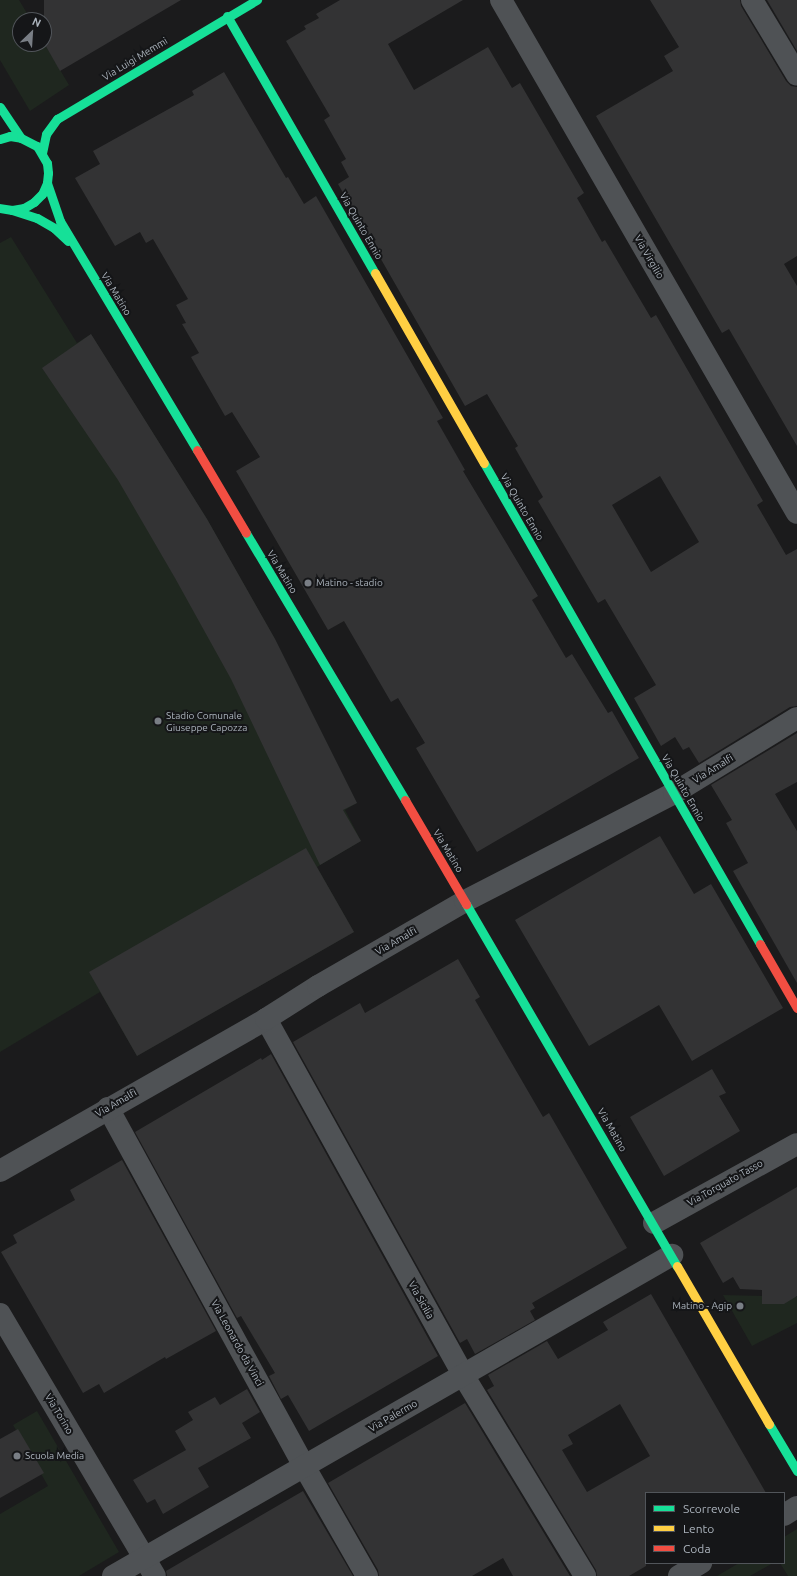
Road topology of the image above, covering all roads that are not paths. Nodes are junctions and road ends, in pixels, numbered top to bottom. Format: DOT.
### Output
graph roads {
  1 [pos="257,0"];
  2 [pos="501,0"];
  3 [pos="752,0"];
  4 [pos="228,16"];
  5 [pos="797,75"];
  6 [pos="0,107"];
  7 [pos="21,138"];
  8 [pos="0,139"];
  9 [pos="42,153"];
  10 [pos="47,183"];
  11 [pos="0,208"];
  12 [pos="12,210"];
  13 [pos="74,245"];
  14 [pos="797,513"];
  15 [pos="797,718"];
  16 [pos="674,793"];
  17 [pos="465,901"];
  18 [pos="797,1008"];
  19 [pos="266,1019"];
  20 [pos="108,1108"];
  21 [pos="797,1144"];
  22 [pos="0,1171"];
  23 [pos="654,1223"];
  24 [pos="672,1255"];
  25 [pos="0,1314"];
  26 [pos="463,1375"];
  27 [pos="304,1466"];
  28 [pos="797,1471"];
  29 [pos="797,1507"];
  30 [pos="785,1513"];
  31 [pos="699,1564"];
  32 [pos="149,1567"];
  33 [pos="113,1576"];
  34 [pos="367,1576"];
  35 [pos="585,1576"];
  36 [pos="679,1576"];
  1 -- 4 [label="street, Via Luigi Memmi"];
  2 -- 14 [label="street, Via Virgilio"];
  3 -- 5 [label="street"];
  4 -- 9 [label="street, Via Luigi Memmi"];
  4 -- 16 [label="street, Via Quinto Ennio"];
  6 -- 7 [label="street"];
  7 -- 8 [label="street"];
  7 -- 9 [label="street"];
  9 -- 10 [label="street"];
  10 -- 12 [label="street"];
  10 -- 13 [label="street, Via Matino"];
  11 -- 12 [label="street, Via Matino"];
  12 -- 13 [label="street, Via Matino"];
  13 -- 17 [label="street, Via Matino"];
  15 -- 16 [label="street, Via Amalfi"];
  16 -- 17 [label="street, Via Amalfi"];
  16 -- 18 [label="street, Via Quinto Ennio"];
  17 -- 19 [label="street, Via Amalfi"];
  17 -- 23 [label="street, Via Matino"];
  19 -- 20 [label="street, Via Amalfi"];
  19 -- 26 [label="street, Via Sicilia"];
  20 -- 22 [label="street, Via Amalfi"];
  20 -- 27 [label="street, Via Leonardo da Vinci"];
  21 -- 23 [label="street, Via Torquato Tasso"];
  23 -- 24 [label="street, Via Matino"];
  24 -- 26 [label="street, Via Palermo"];
  24 -- 28 [label="street, Via Matino"];
  25 -- 32 [label="street, Via Torino"];
  26 -- 27 [label="street, Via Palermo"];
  26 -- 35 [label="street, Via Sicilia"];
  27 -- 32 [label="street, Via Palermo"];
  27 -- 34 [label="street, Via Leonardo da Vinci"];
  29 -- 30 [label="street"];
  31 -- 36 [label="street"];
  32 -- 33 [label="street, Via Palermo"];
}
